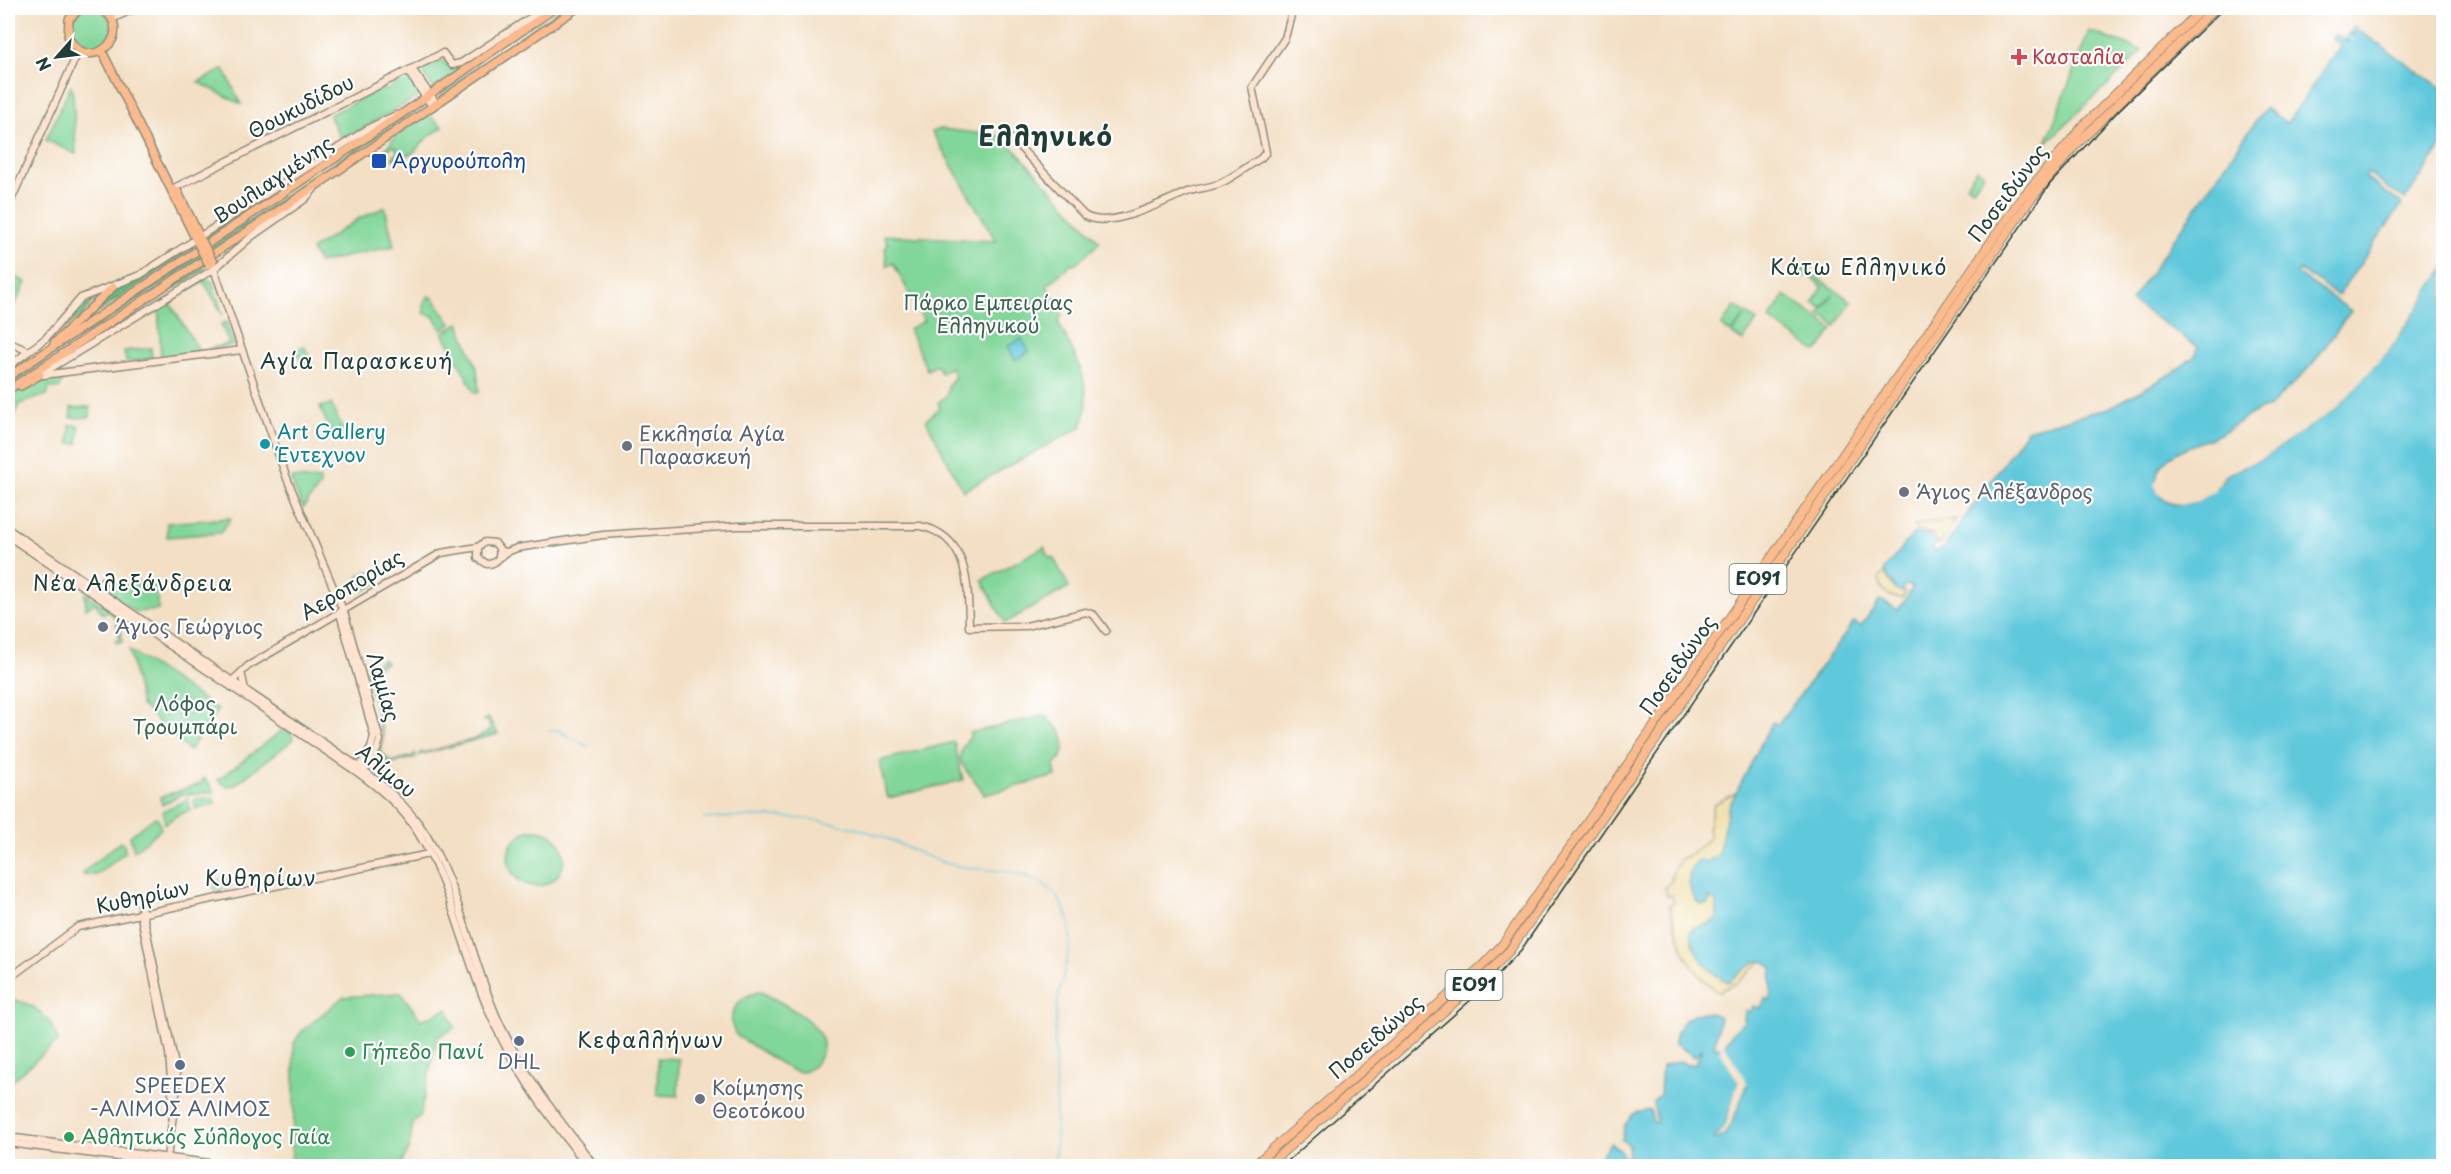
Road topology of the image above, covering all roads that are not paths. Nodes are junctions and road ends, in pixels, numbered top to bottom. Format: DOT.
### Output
graph roads {
  1 [pos="81,8"];
  2 [pos="101,8"];
  3 [pos="136,8"];
  4 [pos="545,8"];
  5 [pos="555,8"];
  6 [pos="577,8"];
  7 [pos="1293,8"];
  8 [pos="2203,8"];
  9 [pos="2215,8"];
  10 [pos="112,19"];
  11 [pos="514,36"];
  12 [pos="499,39"];
  13 [pos="79,50"];
  14 [pos="102,51"];
  15 [pos="477,54"];
  16 [pos="475,63"];
  17 [pos="410,70"];
  18 [pos="428,96"];
  19 [pos="434,104"];
  20 [pos="406,111"];
  21 [pos="1012,140"];
  22 [pos="317,185"];
  23 [pos="172,189"];
  24 [pos="8,207"];
  25 [pos="198,239"];
  26 [pos="212,265"];
  27 [pos="113,287"];
  28 [pos="8,342"];
  29 [pos="50,349"];
  30 [pos="242,350"];
  31 [pos="27,351"];
  32 [pos="8,367"];
  33 [pos="40,375"];
  34 [pos="8,377"];
  35 [pos="8,391"];
  36 [pos="8,529"];
  37 [pos="8,536"];
  38 [pos="478,547"];
  39 [pos="499,549"];
  40 [pos="507,552"];
  41 [pos="498,560"];
  42 [pos="104,580"];
  43 [pos="102,592"];
  44 [pos="342,610"];
  45 [pos="1106,631"];
  46 [pos="221,674"];
  47 [pos="241,674"];
  48 [pos="233,686"];
  49 [pos="247,692"];
  50 [pos="368,754"];
  51 [pos="348,760"];
  52 [pos="360,771"];
  53 [pos="429,854"];
  54 [pos="142,913"];
  55 [pos="8,976"];
  56 [pos="1450,994"];
  57 [pos="1449,1008"];
  58 [pos="1338,1092"];
  59 [pos="1351,1093"];
  60 [pos="8,1137"];
  61 [pos="8,1143"];
  62 [pos="165,1159"];
  63 [pos="217,1165"];
  64 [pos="189,1167"];
  65 [pos="588,1167"];
  66 [pos="595,1167"];
  67 [pos="1253,1167"];
  68 [pos="1267,1167"];
  1 -- 13 [label="main road"];
  2 -- 10 [label="main road"];
  3 -- 10 [label="street"];
  4 -- 12 [label="street"];
  5 -- 11 [label="main road, Βουλιαγμένης"];
  6 -- 19 [label="main road, Βουλιαγμένης"];
  7 -- 21 [label="street"];
  8 -- 56 [label="highway, Ποσειδώνος / ΕΟ91"];
  9 -- 57 [label="highway, Ποσειδώνος / ΕΟ91"];
  10 -- 14 [label="main road"];
  11 -- 12 [label="main road"];
  11 -- 16 [label="main road, Βουλιαγμένης"];
  12 -- 15 [label="street"];
  13 -- 14 [label="main road"];
  13 -- 24 [label="street"];
  14 -- 23 [label="main road"];
  15 -- 16 [label="main road"];
  15 -- 17 [label="street, Θουκυδίδου"];
  16 -- 18 [label="main road, Βουλιαγμένης"];
  17 -- 18 [label="street"];
  17 -- 23 [label="street, Θουκυδίδου"];
  18 -- 19 [label="street"];
  18 -- 20 [label="main road, Βουλιαγμένης"];
  19 -- 22 [label="main road, Βουλιαγμένης"];
  20 -- 25 [label="street"];
  20 -- 29 [label="main road, Βουλιαγμένης"];
  22 -- 26 [label="street, Βουλιαγμένης"];
  22 -- 35 [label="main road, Βουλιαγμένης"];
  23 -- 25 [label="main road"];
  25 -- 26 [label="main road, bridge"];
  25 -- 27 [label="street"];
  26 -- 30 [label="street, Λαμίας"];
  26 -- 33 [label="street, Βουλιαγμένης"];
  27 -- 29 [label="main road"];
  27 -- 31 [label="street"];
  28 -- 31 [label="street"];
  29 -- 34 [label="main road, Βουλιαγμένης"];
  30 -- 33 [label="street"];
  30 -- 44 [label="street, Λαμίας"];
  31 -- 32 [label="street"];
  33 -- 35 [label="main road"];
  36 -- 43 [label="street, Αλίμου"];
  37 -- 48 [label="street, Αλίμου"];
  38 -- 39 [label="street"];
  38 -- 41 [label="street"];
  38 -- 44 [label="street, Αεροπορίας"];
  39 -- 40 [label="street"];
  39 -- 41 [label="street"];
  40 -- 41 [label="street"];
  40 -- 45 [label="street"];
  42 -- 43 [label="street"];
  43 -- 46 [label="street, Αλίμου"];
  44 -- 47 [label="street, Αεροπορίας"];
  44 -- 50 [label="street, Λαμίας"];
  44 -- 52 [label="street, Λαμίας"];
  46 -- 47 [label="street"];
  46 -- 48 [label="street, Αλίμου"];
  47 -- 48 [label="street, Αεροπορίας"];
  47 -- 49 [label="street"];
  48 -- 49 [label="street, Αλίμου"];
  48 -- 52 [label="street, Αλίμου"];
  49 -- 51 [label="street, Αλίμου"];
  50 -- 51 [label="street"];
  50 -- 52 [label="street"];
  51 -- 52 [label="street, Αλίμου"];
  52 -- 53 [label="street, Αλίμου"];
  52 -- 66 [label="street, Αλίμου"];
  53 -- 54 [label="street, Κυθηρίων"];
  53 -- 65 [label="street, Αλίμου"];
  54 -- 55 [label="street, Κυθηρίων"];
  54 -- 62 [label="street"];
  56 -- 57 [label="highway"];
  56 -- 58 [label="highway, Ποσειδώνος / ΕΟ91"];
  57 -- 59 [label="highway, Ποσειδώνος / ΕΟ91"];
  58 -- 59 [label="highway"];
  58 -- 67 [label="highway, Ποσειδώνος / ΕΟ91"];
  59 -- 68 [label="highway, Ποσειδώνος / ΕΟ91"];
  60 -- 62 [label="street"];
  61 -- 62 [label="street"];
  62 -- 63 [label="street"];
  62 -- 64 [label="street"];
}
